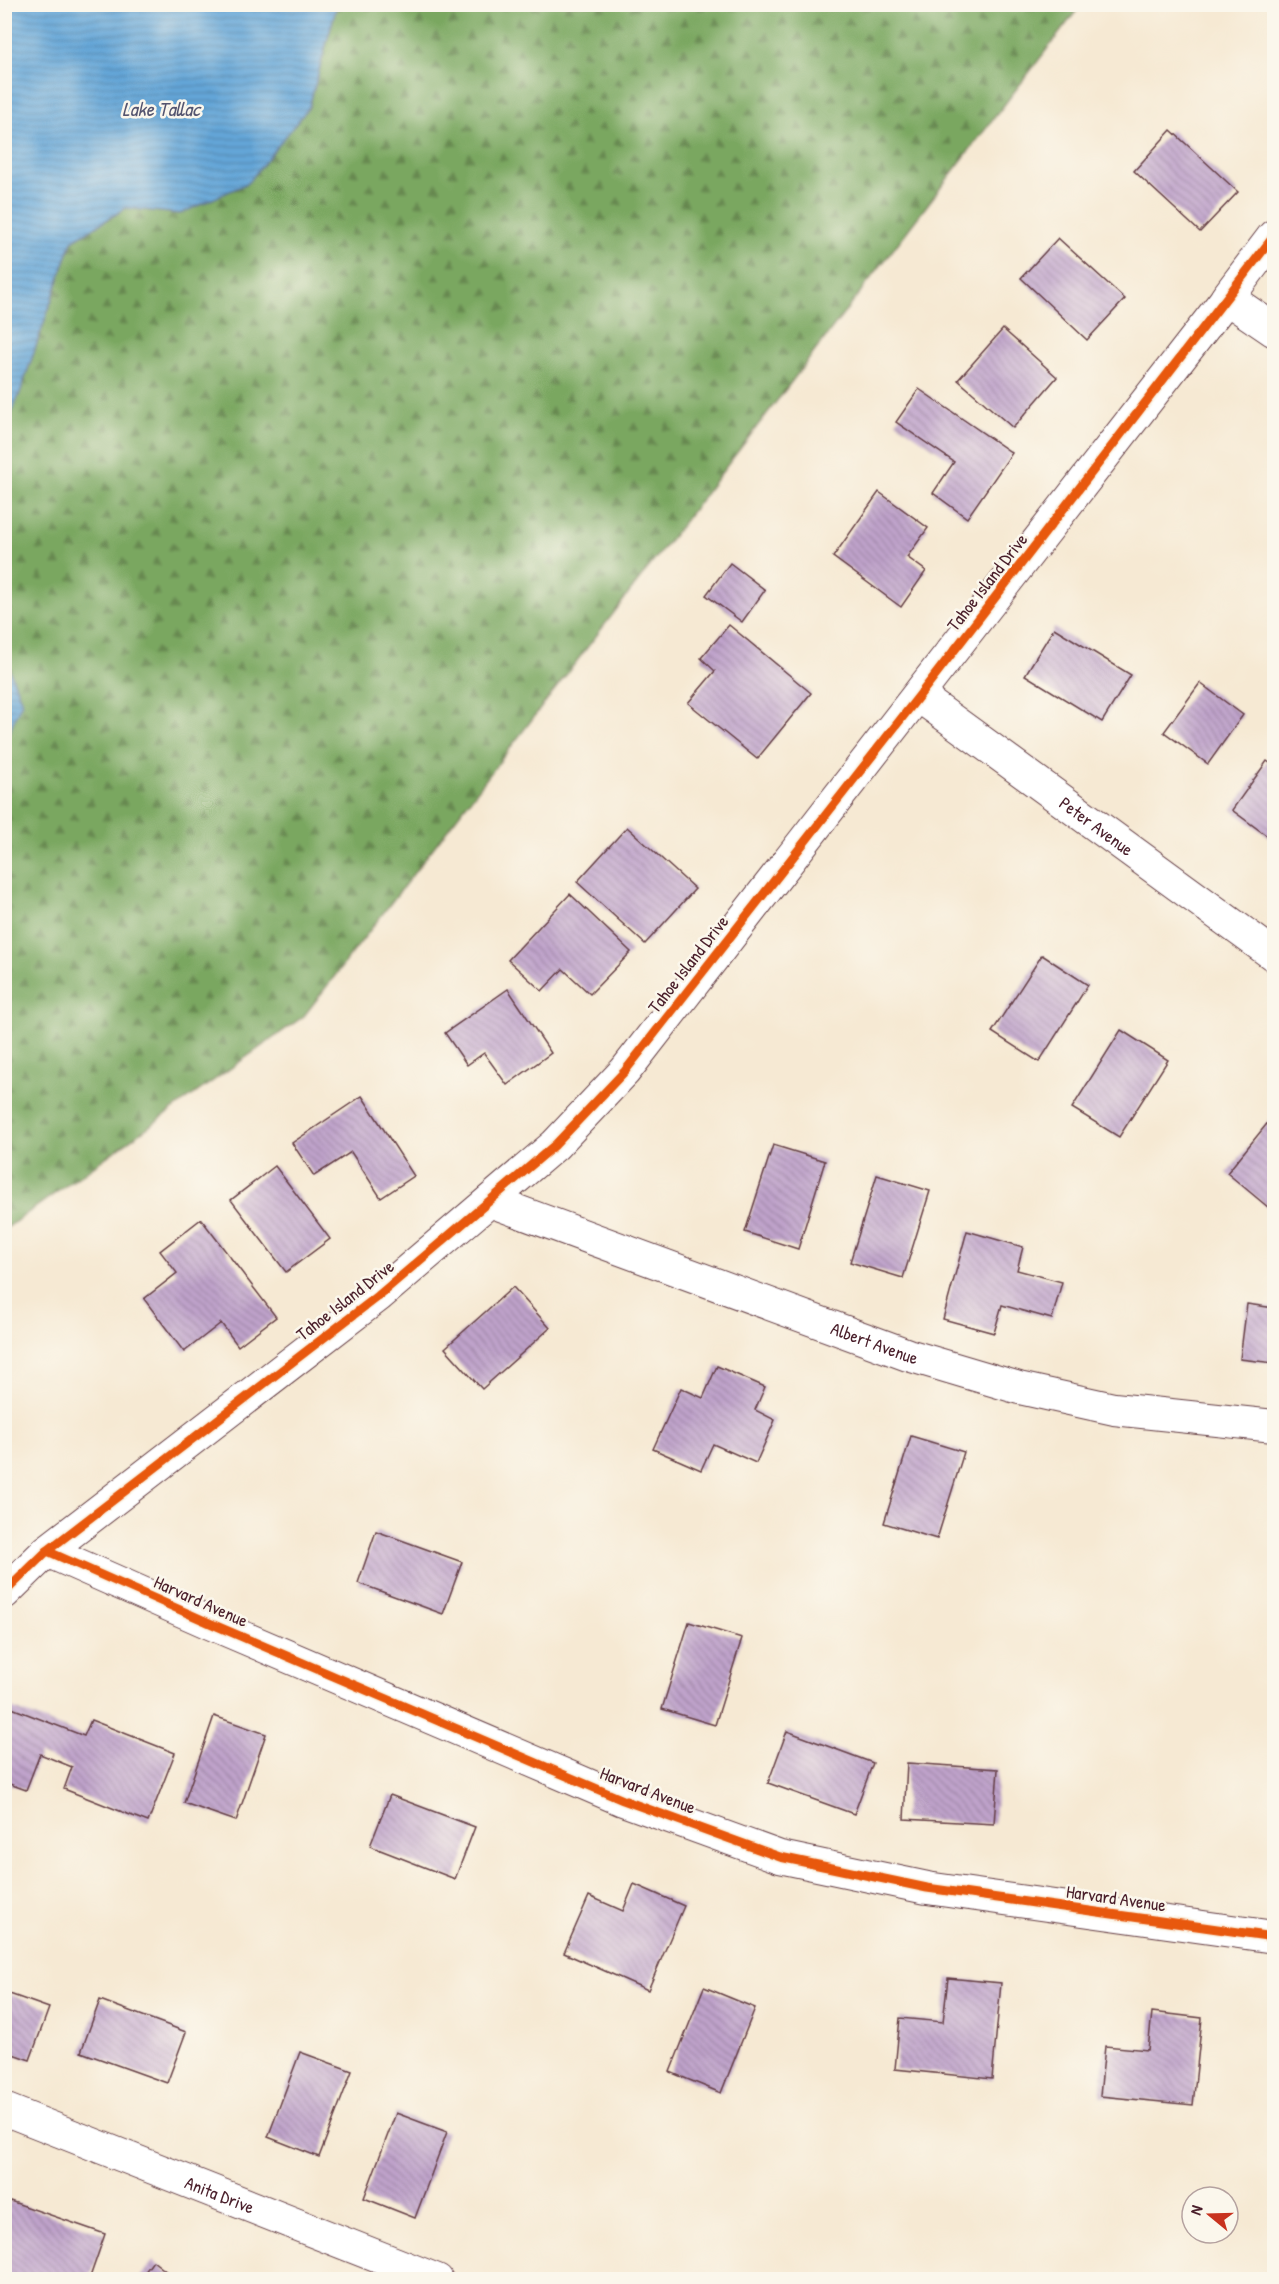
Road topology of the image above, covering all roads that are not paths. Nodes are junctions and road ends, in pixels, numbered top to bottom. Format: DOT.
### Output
graph roads {
  1 [pos="1275,237"];
  2 [pos="1227,298"];
  3 [pos="1275,330"];
  4 [pos="919,696"];
  5 [pos="1275,955"];
  6 [pos="490,1201"];
  7 [pos="1275,1426"];
  8 [pos="47,1551"];
  9 [pos="4,1593"];
  10 [pos="1275,1937"];
  11 [pos="4,2109"];
  12 [pos="437,2280"];
  1 -- 2 [label="street, Tahoe Island Drive"];
  2 -- 3 [label="street"];
  2 -- 4 [label="street, Tahoe Island Drive"];
  4 -- 5 [label="street, Peter Avenue"];
  4 -- 6 [label="street, Tahoe Island Drive"];
  6 -- 7 [label="street, Albert Avenue"];
  6 -- 8 [label="street, Tahoe Island Drive"];
  8 -- 9 [label="street, Tahoe Island Drive"];
  8 -- 10 [label="street, Harvard Avenue"];
  11 -- 12 [label="street, Anita Drive"];
}
